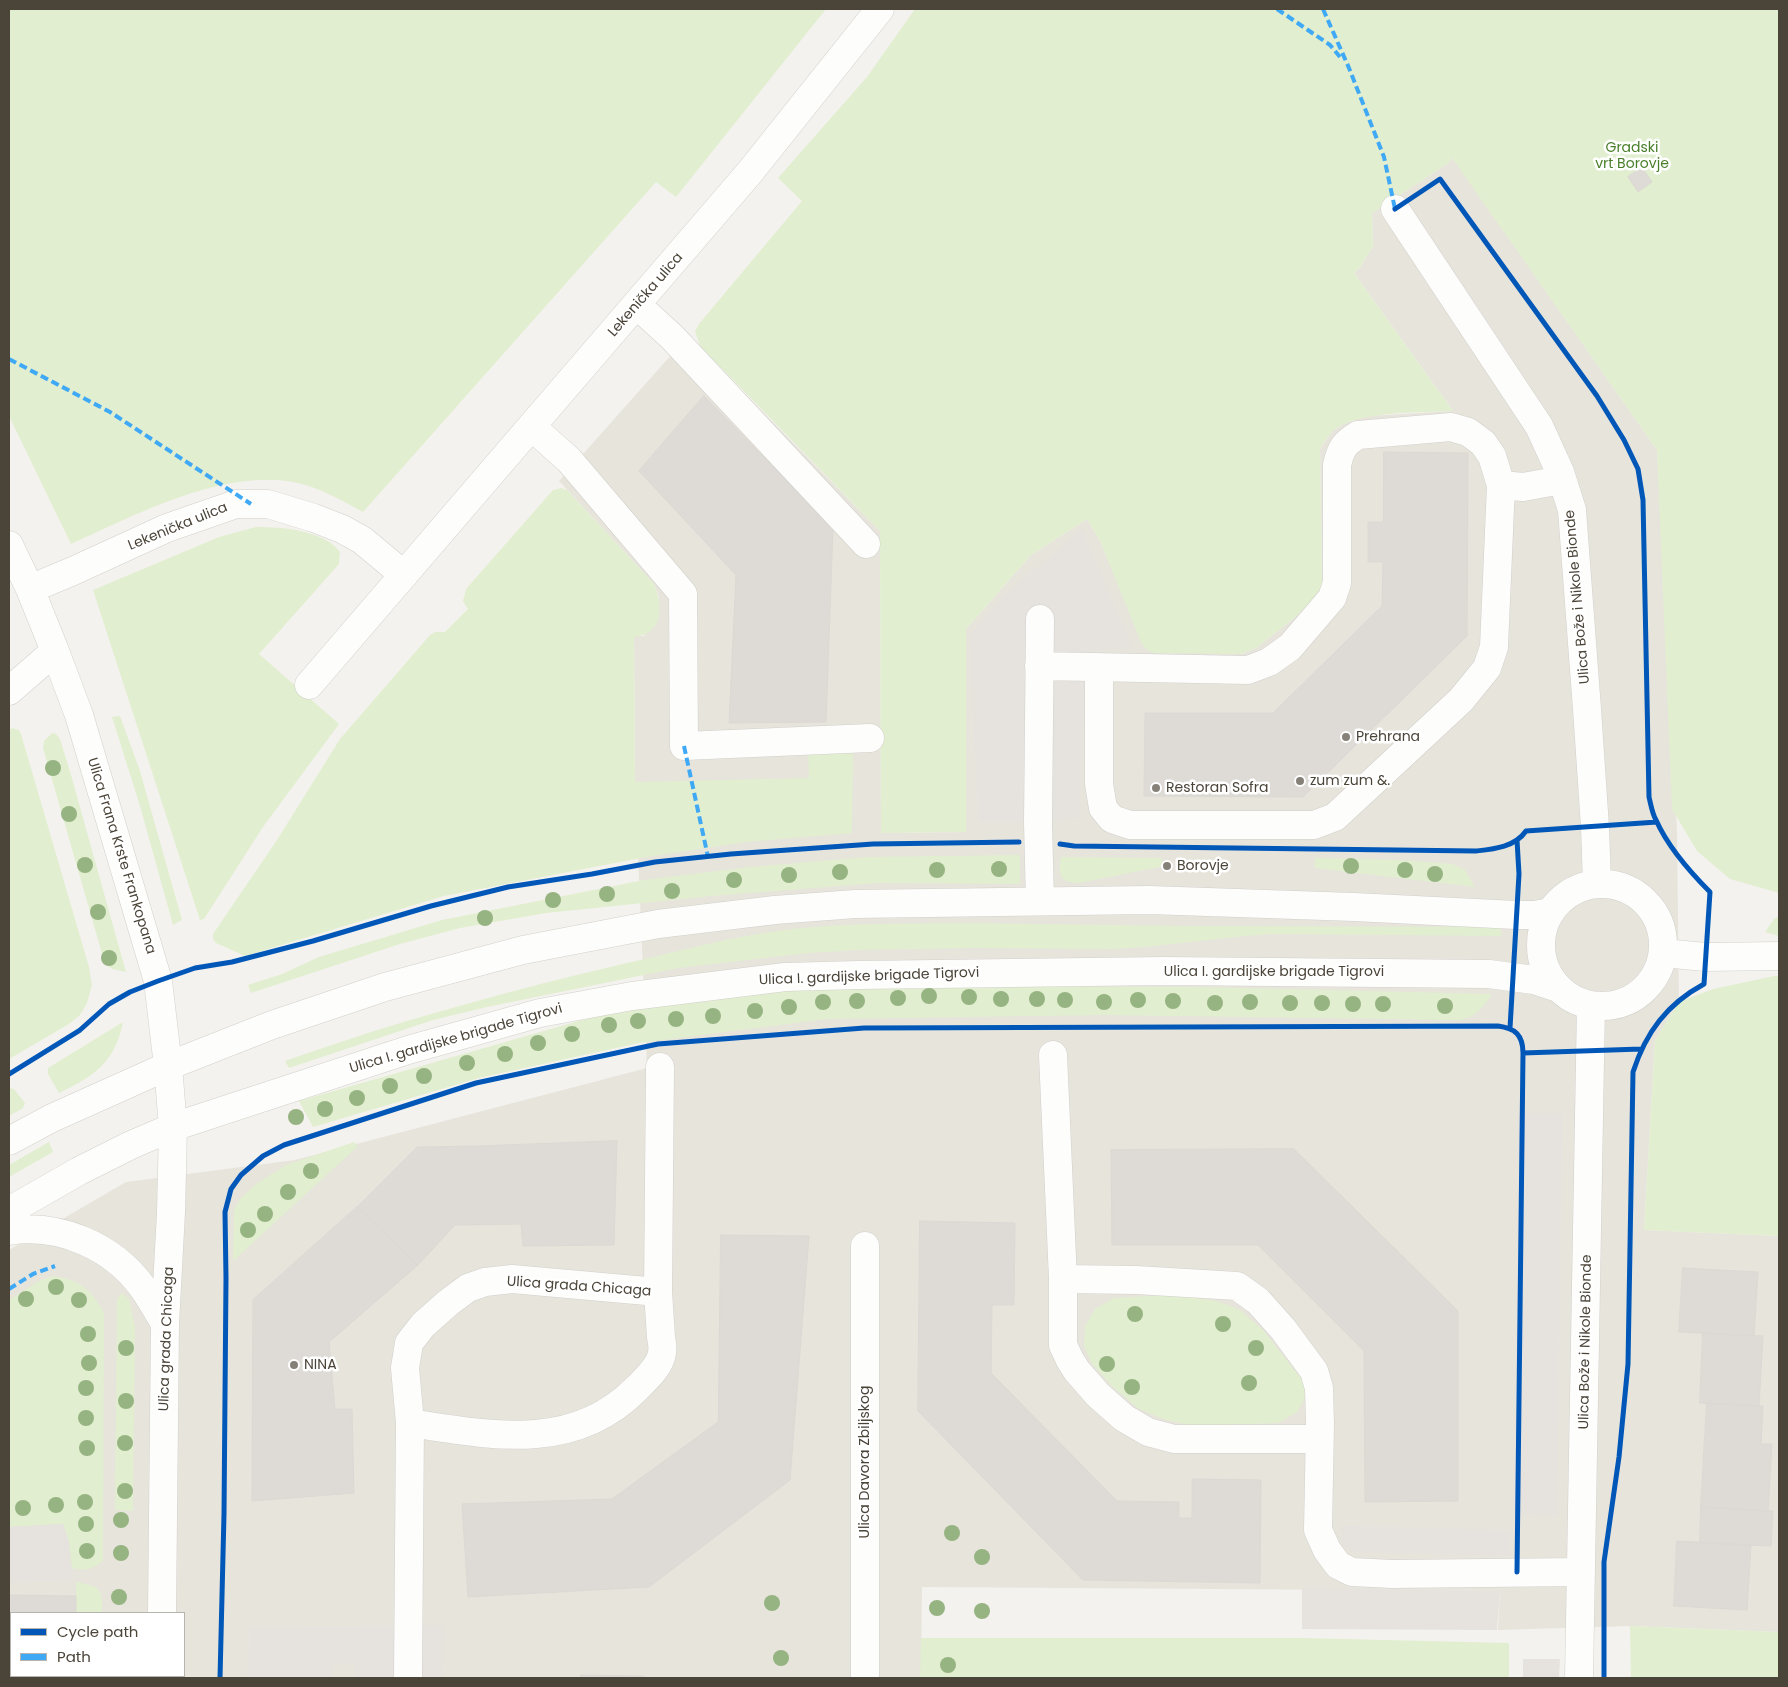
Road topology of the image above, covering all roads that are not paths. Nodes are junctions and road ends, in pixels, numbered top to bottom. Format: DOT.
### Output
graph roads {
  1 [pos="880,9"];
  2 [pos="1395,209"];
  3 [pos="636,305"];
  4 [pos="532,427"];
  5 [pos="1562,480"];
  6 [pos="1501,485"];
  7 [pos="9,544"];
  8 [pos="866,544"];
  9 [pos="404,575"];
  10 [pos="30,589"];
  11 [pos="1040,619"];
  12 [pos="56,651"];
  13 [pos="1039,666"];
  14 [pos="1099,668"];
  15 [pos="309,685"];
  16 [pos="9,690"];
  17 [pos="870,738"];
  18 [pos="1597,884"];
  19 [pos="1040,901"];
  20 [pos="1551,912"];
  21 [pos="1663,953"];
  22 [pos="1779,956"];
  23 [pos="1558,988"];
  24 [pos="1591,1005"];
  25 [pos="1053,1055"];
  26 [pos="168,1066"];
  27 [pos="660,1067"];
  28 [pos="173,1127"];
  29 [pos="9,1142"];
  30 [pos="9,1211"];
  31 [pos="9,1231"];
  32 [pos="865,1246"];
  33 [pos="1063,1279"];
  34 [pos="658,1292"];
  35 [pos="165,1324"];
  36 [pos="410,1423"];
  37 [pos="1319,1439"];
  38 [pos="1581,1572"];
  39 [pos="162,1612"];
  40 [pos="408,1678"];
  41 [pos="864,1678"];
  42 [pos="1579,1678"];
  1 -- 3 [label="street, Lekenička ulica"];
  2 -- 5 [label="street, Ulica Bože i Nikole Bionde"];
  3 -- 4 [label="street, Lekenička ulica"];
  3 -- 8 [label="street"];
  4 -- 9 [label="street, Lekenička ulica"];
  4 -- 17 [label="street"];
  5 -- 6 [label="street"];
  5 -- 18 [label="street, Ulica Bože i Nikole Bionde"];
  6 -- 14 [label="street"];
  6 -- 14 [label="street"];
  7 -- 10 [label="street, Ulica Frana Krste Frankopana"];
  9 -- 10 [label="street, Lekenička ulica"];
  9 -- 15 [label="street, Lekenička ulica"];
  10 -- 12 [label="street, Ulica Frana Krste Frankopana"];
  11 -- 13 [label="street"];
  12 -- 16 [label="street"];
  12 -- 26 [label="street, Ulica Frana Krste Frankopana"];
  13 -- 14 [label="street"];
  13 -- 19 [label="street"];
  18 -- 20 [label="street"];
  18 -- 21 [label="street"];
  19 -- 20 [label="street"];
  19 -- 26 [label="street"];
  20 -- 23 [label="street"];
  21 -- 22 [label="street"];
  21 -- 24 [label="street"];
  23 -- 24 [label="street"];
  23 -- 28 [label="street, Ulica I. gardijske brigade Tigrovi"];
  24 -- 38 [label="street, Ulica Bože i Nikole Bionde"];
  25 -- 33 [label="street"];
  26 -- 28 [label="street, Ulica grada Chicaga"];
  26 -- 29 [label="street"];
  27 -- 34 [label="street"];
  28 -- 30 [label="street, Ulica I. gardijske brigade Tigrovi"];
  28 -- 35 [label="street, Ulica grada Chicaga"];
  31 -- 35 [label="street"];
  32 -- 41 [label="street, Ulica Davora Zbiljskog"];
  33 -- 37 [label="street"];
  33 -- 37 [label="street"];
  34 -- 36 [label="street, Ulica grada Chicaga"];
  34 -- 36 [label="street, Ulica grada Chicaga"];
  35 -- 39 [label="street, Ulica grada Chicaga"];
  36 -- 40 [label="street, Ulica grada Chicaga"];
  37 -- 38 [label="street"];
  38 -- 42 [label="street, Ulica Bože i Nikole Bionde"];
}
